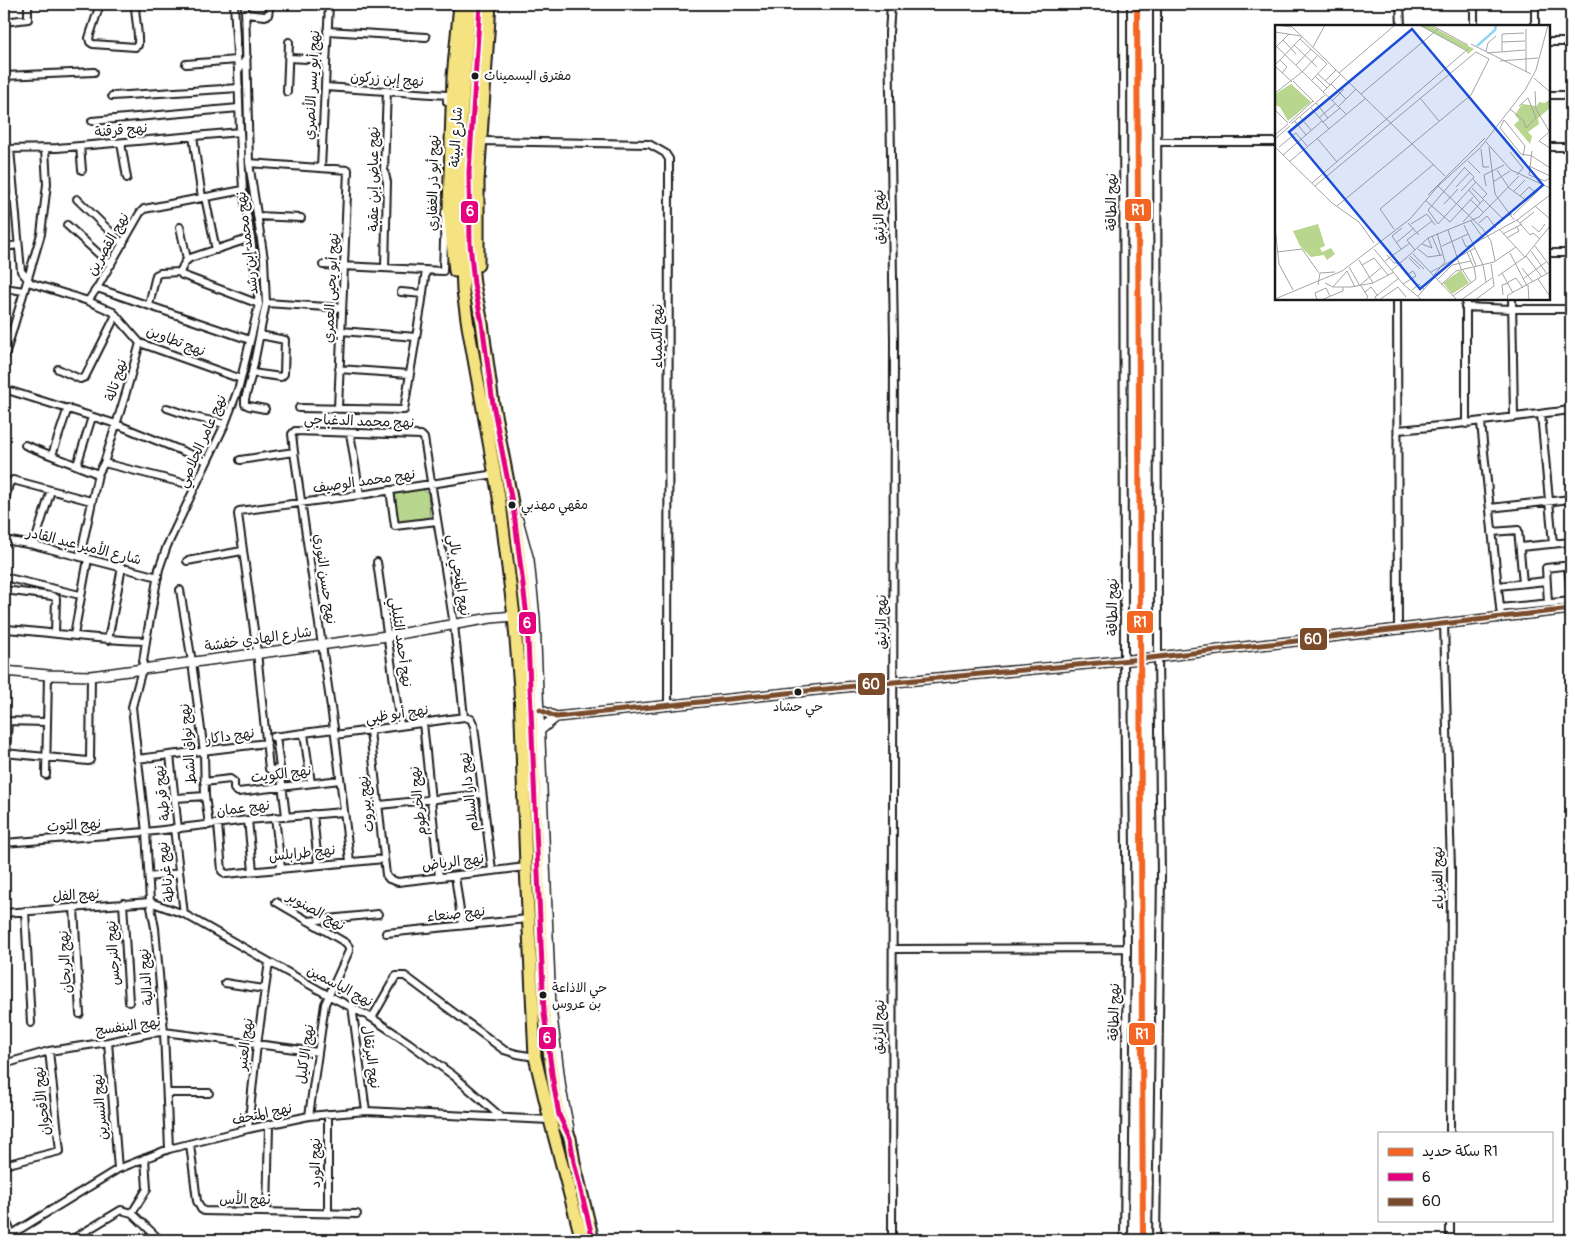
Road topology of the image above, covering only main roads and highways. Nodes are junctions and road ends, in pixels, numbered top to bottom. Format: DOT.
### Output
graph roads {
  1 [pos="460,4"];
  2 [pos="470,4"];
  3 [pos="480,4"];
  4 [pos="490,4"];
  5 [pos="479,306"];
  6 [pos="468,326"];
  7 [pos="582,1240"];
  8 [pos="593,1240"];
  1 -- 6 [label="highway"];
  2 -- 6 [label="highway"];
  3 -- 5 [label="highway, شارع البيئة"];
  4 -- 5 [label="highway"];
  5 -- 8 [label="highway"];
  6 -- 7 [label="highway"];
}
